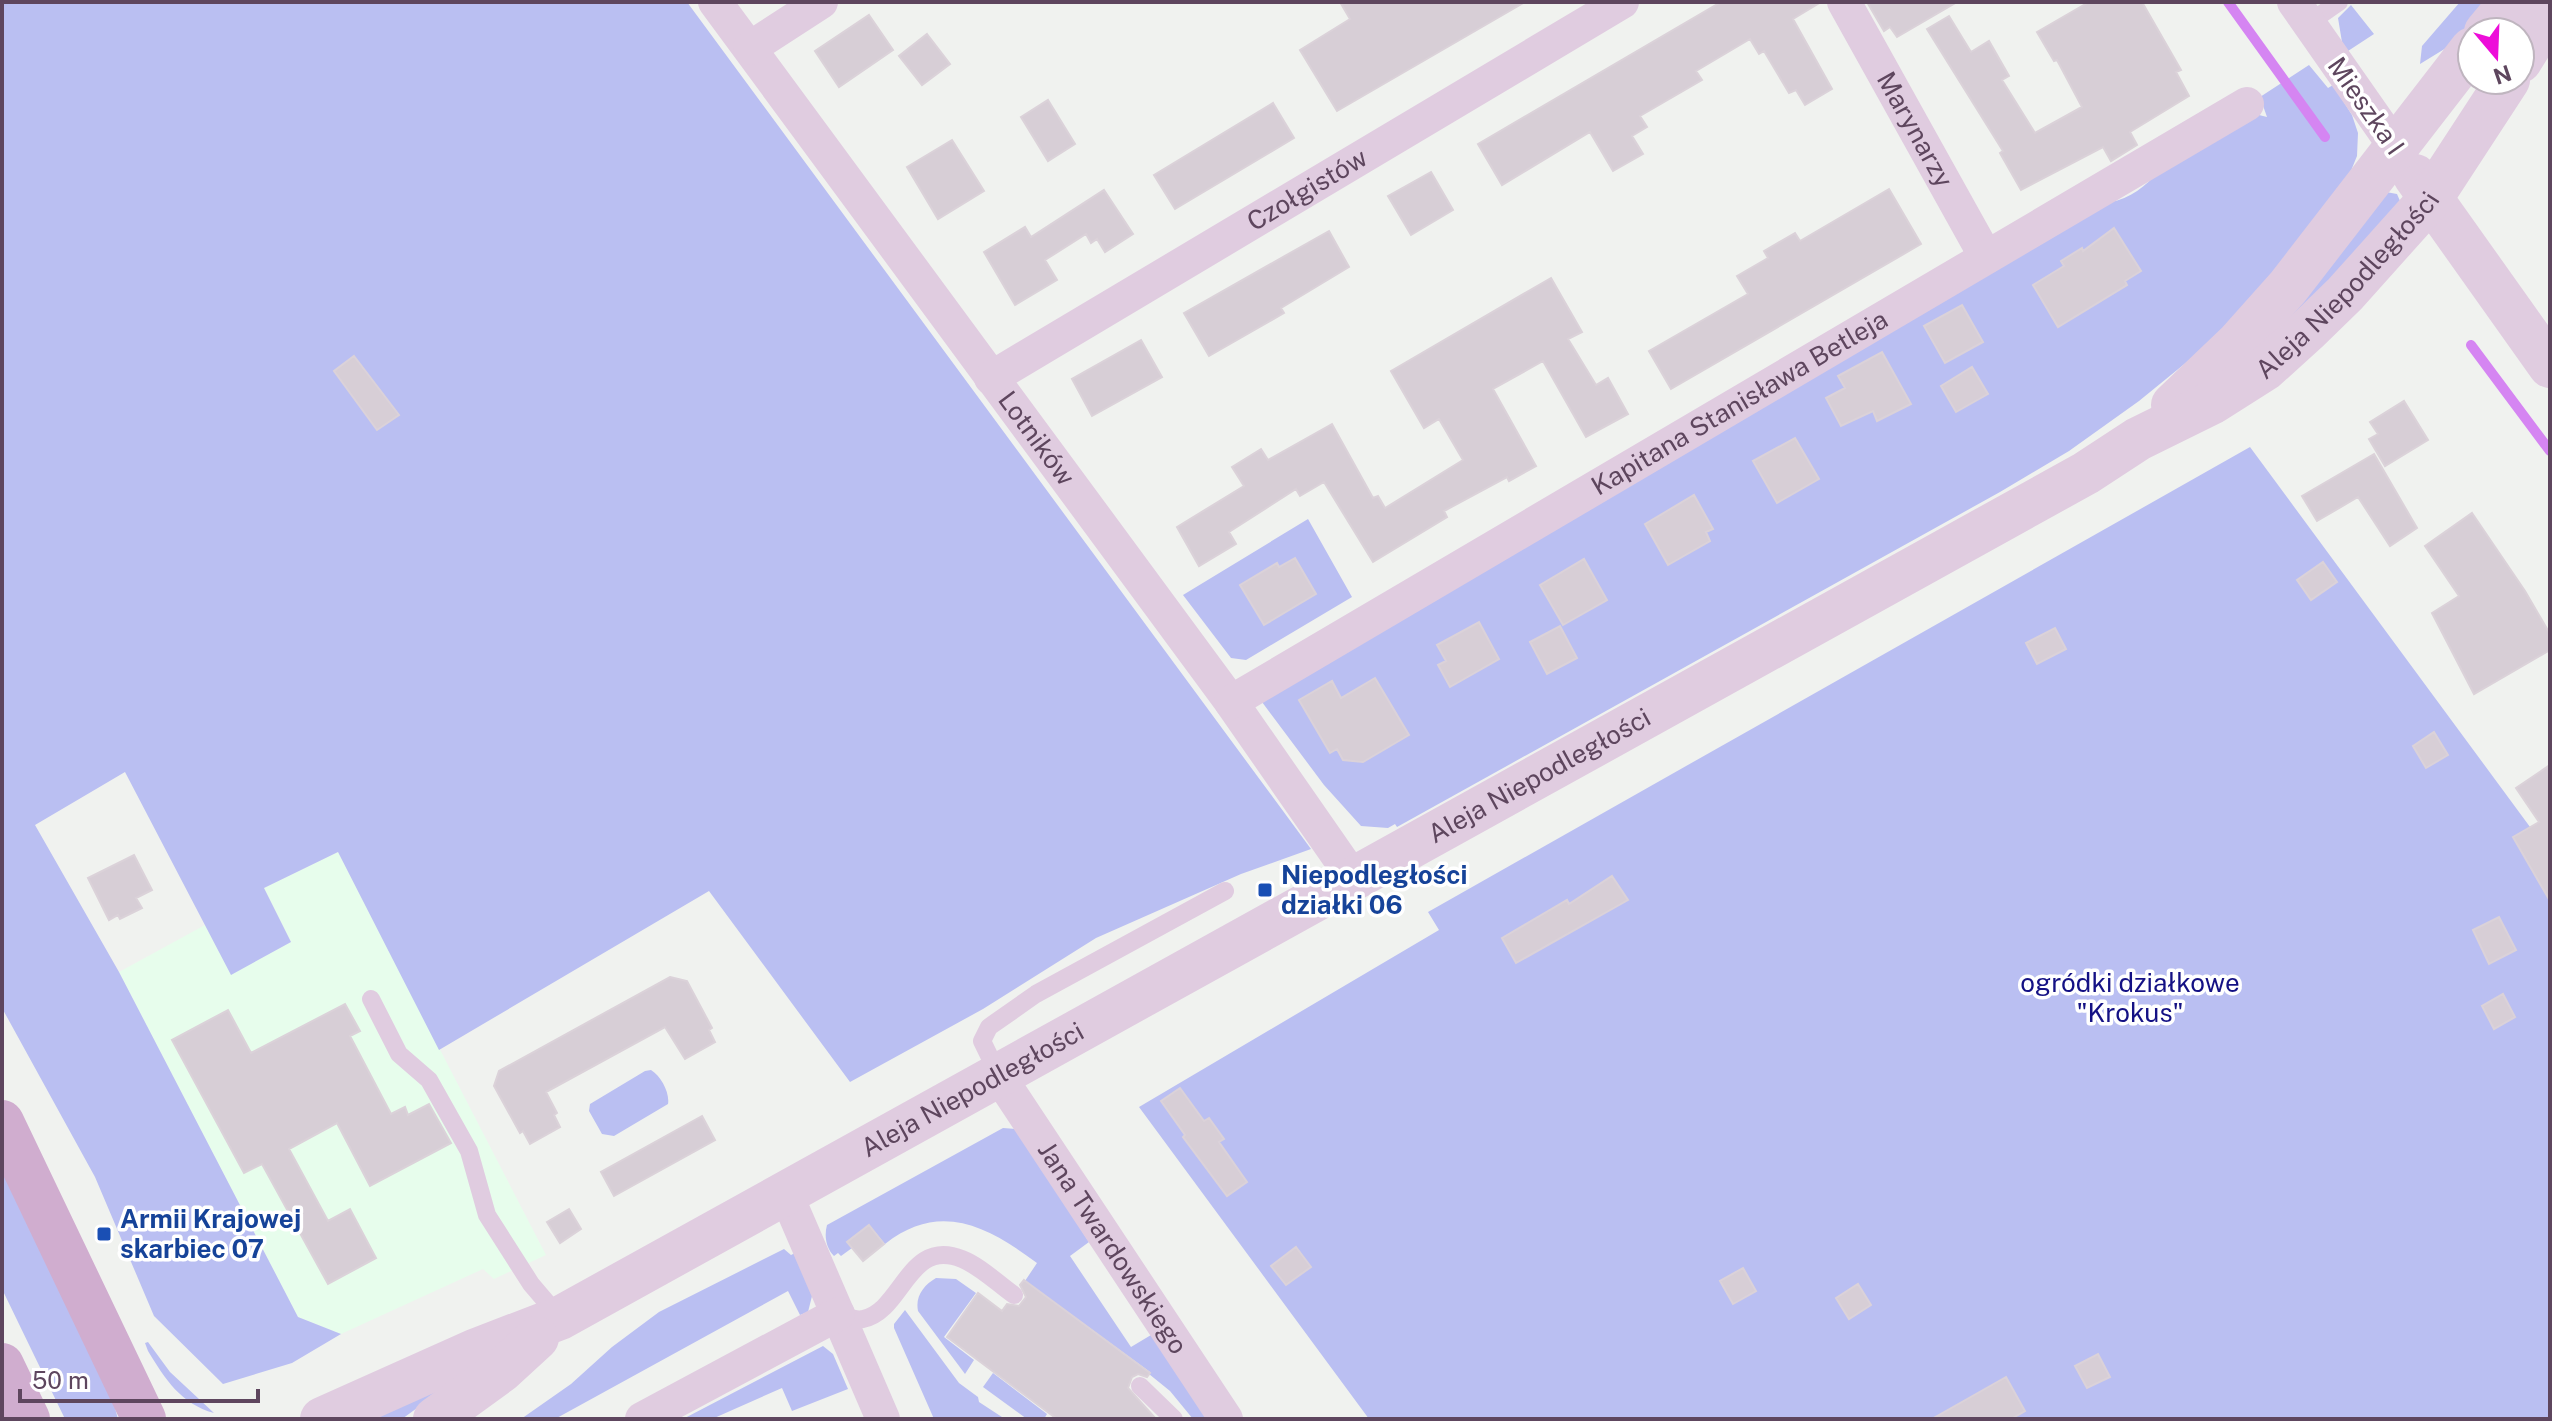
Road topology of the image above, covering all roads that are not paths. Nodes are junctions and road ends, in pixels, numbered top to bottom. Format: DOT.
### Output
graph roads {
  1 [pos="715,2"];
  2 [pos="821,2"];
  3 [pos="1622,2"];
  4 [pos="1844,2"];
  5 [pos="2339,2"];
  6 [pos="2301,12"];
  7 [pos="2550,13"];
  8 [pos="2536,35"];
  9 [pos="750,48"];
  10 [pos="2456,70"];
  11 [pos="2498,96"];
  12 [pos="2247,104"];
  13 [pos="2396,148"];
  14 [pos="2431,198"];
  15 [pos="1986,257"];
  16 [pos="2550,366"];
  17 [pos="991,378"];
  18 [pos="2138,439"];
  19 [pos="1231,702"];
  20 [pos="1354,879"];
  21 [pos="1225,891"];
  22 [pos="371,999"];
  23 [pos="999,1076"];
  24 [pos="2,1122"];
  25 [pos="786,1194"];
  26 [pos="1014,1295"];
  27 [pos="838,1314"];
  28 [pos="560,1318"];
  29 [pos="1140,1386"];
  30 [pos="144,1419"];
  31 [pos="322,1419"];
  32 [pos="435,1419"];
  33 [pos="642,1419"];
  34 [pos="883,1419"];
  35 [pos="1174,1419"];
  36 [pos="1226,1419"];
  1 -- 9 [label="street, Lotników"];
  2 -- 9 [label="street"];
  3 -- 17 [label="street, Czołgistów"];
  4 -- 15 [label="street, Marynarzy"];
  5 -- 6 [label="lane"];
  6 -- 13 [label="street, Mieszka I"];
  7 -- 8 [label="street"];
  9 -- 17 [label="street, Lotników"];
  10 -- 13 [label="street, Aleja Niepodległości"];
  11 -- 14 [label="street, Aleja Niepodległości"];
  12 -- 15 [label="street, Kapitana Stanisława Betleja"];
  13 -- 14 [label="street, Mieszka I"];
  13 -- 18 [label="street, Aleja Niepodległości"];
  14 -- 16 [label="street, Mieszka I"];
  14 -- 18 [label="street, Aleja Niepodległości"];
  15 -- 19 [label="street, Kapitana Stanisława Betleja"];
  17 -- 19 [label="street, Lotników"];
  18 -- 20 [label="street, Aleja Niepodległości"];
  19 -- 20 [label="street, Lotników"];
  20 -- 23 [label="street, Aleja Niepodległości"];
  21 -- 23 [label="lane"];
  22 -- 28 [label="lane"];
  23 -- 25 [label="street, Aleja Niepodległości"];
  23 -- 36 [label="street, Jana Twardowskiego"];
  24 -- 30 [label="main road"];
  25 -- 27 [label="street"];
  25 -- 28 [label="street, Aleja Niepodległości"];
  26 -- 27 [label="lane"];
  27 -- 33 [label="street"];
  27 -- 34 [label="street"];
  28 -- 31 [label="street, Aleja Niepodległości"];
  28 -- 32 [label="street, Aleja Niepodległości"];
  29 -- 35 [label="lane"];
}
